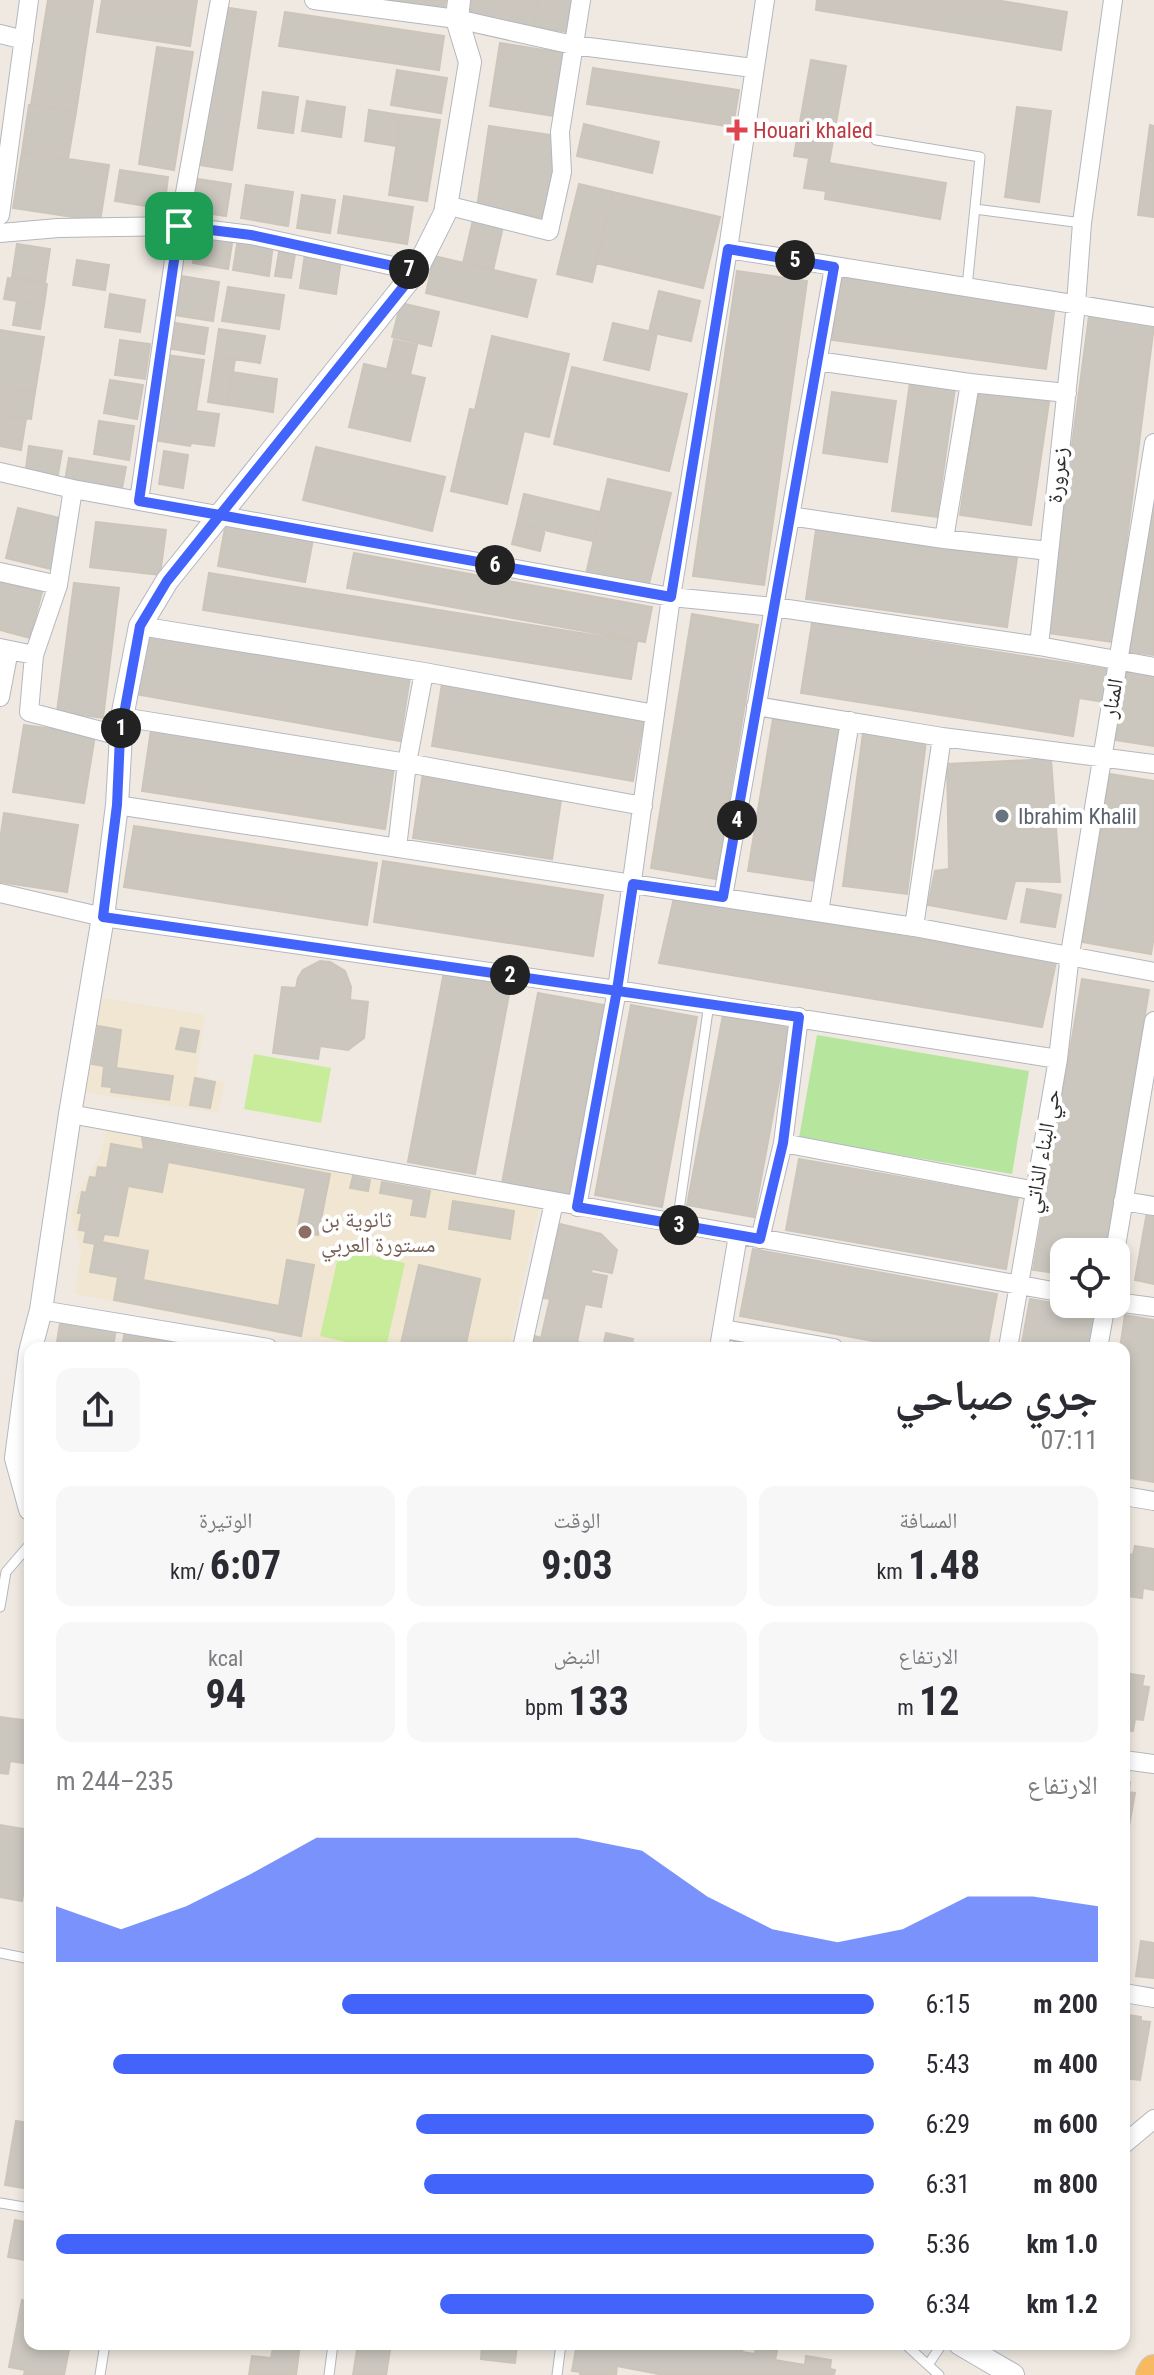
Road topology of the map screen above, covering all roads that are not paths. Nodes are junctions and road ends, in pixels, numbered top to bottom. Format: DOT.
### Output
graph roads {
  1 [pos="29,0"];
  2 [pos="220,0"];
  3 [pos="314,0"];
  4 [pos="581,0"];
  5 [pos="765,0"];
  6 [pos="1113,0"];
  7 [pos="458,10"];
  8 [pos="0,34"];
  9 [pos="24,40"];
  10 [pos="573,45"];
  11 [pos="753,68"];
  12 [pos="876,140"];
  13 [pos="446,205"];
  14 [pos="975,209"];
  15 [pos="0,215"];
  16 [pos="1082,223"];
  17 [pos="179,226"];
  18 [pos="0,233"];
  19 [pos="728,249"];
  20 [pos="834,267"];
  21 [pos="416,271"];
  22 [pos="967,287"];
  23 [pos="1076,304"];
  24 [pos="1154,317"];
  25 [pos="817,361"];
  26 [pos="970,383"];
  27 [pos="1067,393"];
  28 [pos="1154,443"];
  29 [pos="0,472"];
  30 [pos="73,489"];
  31 [pos="139,501"];
  32 [pos="220,515"];
  33 [pos="790,516"];
  34 [pos="944,539"];
  35 [pos="1049,551"];
  36 [pos="0,572"];
  37 [pos="58,585"];
  38 [pos="671,597"];
  39 [pos="774,607"];
  40 [pos="140,626"];
  41 [pos="1039,646"];
  42 [pos="5,649"];
  43 [pos="34,655"];
  44 [pos="1118,662"];
  45 [pos="1154,667"];
  46 [pos="424,672"];
  47 [pos="0,697"];
  48 [pos="756,706"];
  49 [pos="655,714"];
  50 [pos="850,721"];
  51 [pos="121,727"];
  52 [pos="942,737"];
  53 [pos="1101,756"];
  54 [pos="407,763"];
  55 [pos="1154,764"];
  56 [pos="117,805"];
  57 [pos="643,806"];
  58 [pos="397,848"];
  59 [pos="633,884"];
  60 [pos="0,893"];
  61 [pos="723,897"];
  62 [pos="819,912"];
  63 [pos="103,917"];
  64 [pos="914,927"];
  65 [pos="1070,954"];
  66 [pos="1154,972"];
  67 [pos="617,990"];
  68 [pos="709,1004"];
  69 [pos="799,1017"];
  70 [pos="1154,1021"];
  71 [pos="1058,1059"];
  72 [pos="1149,1082"];
  73 [pos="70,1114"];
  74 [pos="783,1143"];
  75 [pos="1036,1191"];
  76 [pos="1123,1201"];
  77 [pos="554,1202"];
  78 [pos="1154,1206"];
  79 [pos="577,1207"];
  80 [pos="677,1224"];
  81 [pos="738,1235"];
  82 [pos="1117,1238"];
  83 [pos="760,1239"];
  84 [pos="1019,1285"];
  85 [pos="1050,1291"];
  86 [pos="1130,1304"];
  87 [pos="1154,1307"];
  88 [pos="41,1310"];
  89 [pos="1103,1318"];
  90 [pos="721,1339"];
  91 [pos="32,1342"];
  92 [pos="232,1342"];
  93 [pos="523,1342"];
  94 [pos="759,1342"];
  95 [pos="1009,1342"];
  96 [pos="1099,1342"];
  97 [pos="24,1396"];
  98 [pos="24,1487"];
  99 [pos="1130,1497"];
  100 [pos="1154,1501"];
  101 [pos="24,1551"];
  102 [pos="0,1607"];
  103 [pos="1130,1761"];
  104 [pos="1154,1764"];
  105 [pos="0,1953"];
  106 [pos="24,1958"];
  107 [pos="1130,1994"];
  108 [pos="1154,1998"];
  109 [pos="1154,2119"];
  110 [pos="1130,2139"];
  111 [pos="0,2203"];
  112 [pos="24,2207"];
  113 [pos="104,2350"];
  114 [pos="332,2350"];
  115 [pos="560,2350"];
  116 [pos="912,2350"];
  117 [pos="938,2350"];
  118 [pos="970,2350"];
  119 [pos="928,2365"];
  120 [pos="100,2375"];
  121 [pos="329,2375"];
  122 [pos="557,2375"];
  123 [pos="939,2375"];
  124 [pos="1013,2375"];
  1 -- 9 [label="street"];
  2 -- 17 [label="street"];
  3 -- 7 [label="street"];
  4 -- 10 [label="street"];
  5 -- 11 [label="street"];
  6 -- 16 [label="street, زعرورة"];
  7 -- 10 [label="street"];
  7 -- 13 [label="street"];
  8 -- 9 [label="street"];
  9 -- 15 [label="street"];
  10 -- 11 [label="street"];
  10 -- 13 [label="street"];
  11 -- 19 [label="street"];
  12 -- 14 [label="lane"];
  13 -- 21 [label="street"];
  14 -- 16 [label="lane"];
  14 -- 22 [label="lane"];
  16 -- 23 [label="street, زعرورة"];
  17 -- 18 [label="street"];
  17 -- 21 [label="street"];
  17 -- 31 [label="street"];
  19 -- 20 [label="street"];
  19 -- 38 [label="street"];
  20 -- 22 [label="street"];
  20 -- 25 [label="street"];
  21 -- 32 [label="street"];
  22 -- 23 [label="street"];
  23 -- 24 [label="street"];
  23 -- 27 [label="street, زعرورة"];
  25 -- 26 [label="street"];
  25 -- 33 [label="street"];
  26 -- 27 [label="street"];
  26 -- 34 [label="street"];
  27 -- 35 [label="street, زعرورة"];
  28 -- 44 [label="street, المنار"];
  29 -- 30 [label="street"];
  30 -- 31 [label="street"];
  30 -- 37 [label="street"];
  31 -- 32 [label="street"];
  32 -- 38 [label="street"];
  32 -- 40 [label="street"];
  33 -- 34 [label="street"];
  33 -- 39 [label="street"];
  34 -- 35 [label="street"];
  35 -- 41 [label="street, زعرورة"];
  36 -- 37 [label="street"];
  37 -- 43 [label="street"];
  38 -- 39 [label="street"];
  38 -- 49 [label="street"];
  39 -- 41 [label="street"];
  39 -- 48 [label="street"];
  40 -- 46 [label="street"];
  40 -- 51 [label="street"];
  41 -- 44 [label="street"];
  42 -- 43 [label="street"];
  42 -- 47 [label="street"];
  43 -- 51 [label="street"];
  44 -- 45 [label="street"];
  44 -- 53 [label="street, المنار"];
  46 -- 49 [label="street"];
  46 -- 54 [label="street"];
  48 -- 50 [label="street"];
  48 -- 61 [label="street"];
  49 -- 57 [label="street"];
  50 -- 52 [label="street"];
  50 -- 62 [label="street"];
  51 -- 54 [label="street"];
  51 -- 56 [label="street"];
  52 -- 53 [label="street"];
  52 -- 64 [label="street"];
  53 -- 55 [label="street"];
  53 -- 65 [label="street, المنار"];
  54 -- 57 [label="street"];
  54 -- 58 [label="street"];
  56 -- 58 [label="street"];
  56 -- 63 [label="street"];
  57 -- 59 [label="street"];
  58 -- 59 [label="street"];
  59 -- 61 [label="street"];
  59 -- 67 [label="street"];
  60 -- 63 [label="street"];
  61 -- 62 [label="street"];
  62 -- 64 [label="street"];
  63 -- 67 [label="street"];
  63 -- 73 [label="street"];
  64 -- 65 [label="street"];
  65 -- 66 [label="street"];
  65 -- 71 [label="street, حي البناء الذاتي"];
  67 -- 68 [label="street"];
  67 -- 79 [label="street"];
  68 -- 69 [label="street"];
  68 -- 80 [label="lane"];
  69 -- 71 [label="street"];
  69 -- 74 [label="street"];
  70 -- 72 [label="street"];
  71 -- 75 [label="street, حي البناء الذاتي"];
  72 -- 76 [label="street"];
  73 -- 77 [label="street"];
  73 -- 88 [label="street"];
  74 -- 75 [label="street"];
  74 -- 83 [label="street"];
  75 -- 84 [label="street, حي البناء الذاتي"];
  76 -- 78 [label="street"];
  76 -- 82 [label="street"];
  77 -- 79 [label="street"];
  77 -- 93 [label="street"];
  79 -- 80 [label="street"];
  80 -- 81 [label="street"];
  81 -- 83 [label="street"];
  81 -- 90 [label="street"];
  83 -- 84 [label="street"];
  84 -- 85 [label="street"];
  84 -- 95 [label="street, حي البناء الذاتي"];
  86 -- 87 [label="street"];
  88 -- 91 [label="street"];
  88 -- 92 [label="street"];
  89 -- 96 [label="street"];
  90 -- 94 [label="street"];
  97 -- 98 [label="street"];
  99 -- 100 [label="street"];
  101 -- 102 [label="lane"];
  103 -- 104 [label="street"];
  105 -- 106 [label="lane"];
  107 -- 108 [label="street"];
  109 -- 110 [label="street"];
  111 -- 112 [label="lane"];
  113 -- 120 [label="lane"];
  114 -- 121 [label="lane"];
  115 -- 122 [label="lane"];
  116 -- 119 [label="lane"];
  117 -- 119 [label="lane"];
  118 -- 124 [label="street"];
  119 -- 123 [label="lane"];
}
